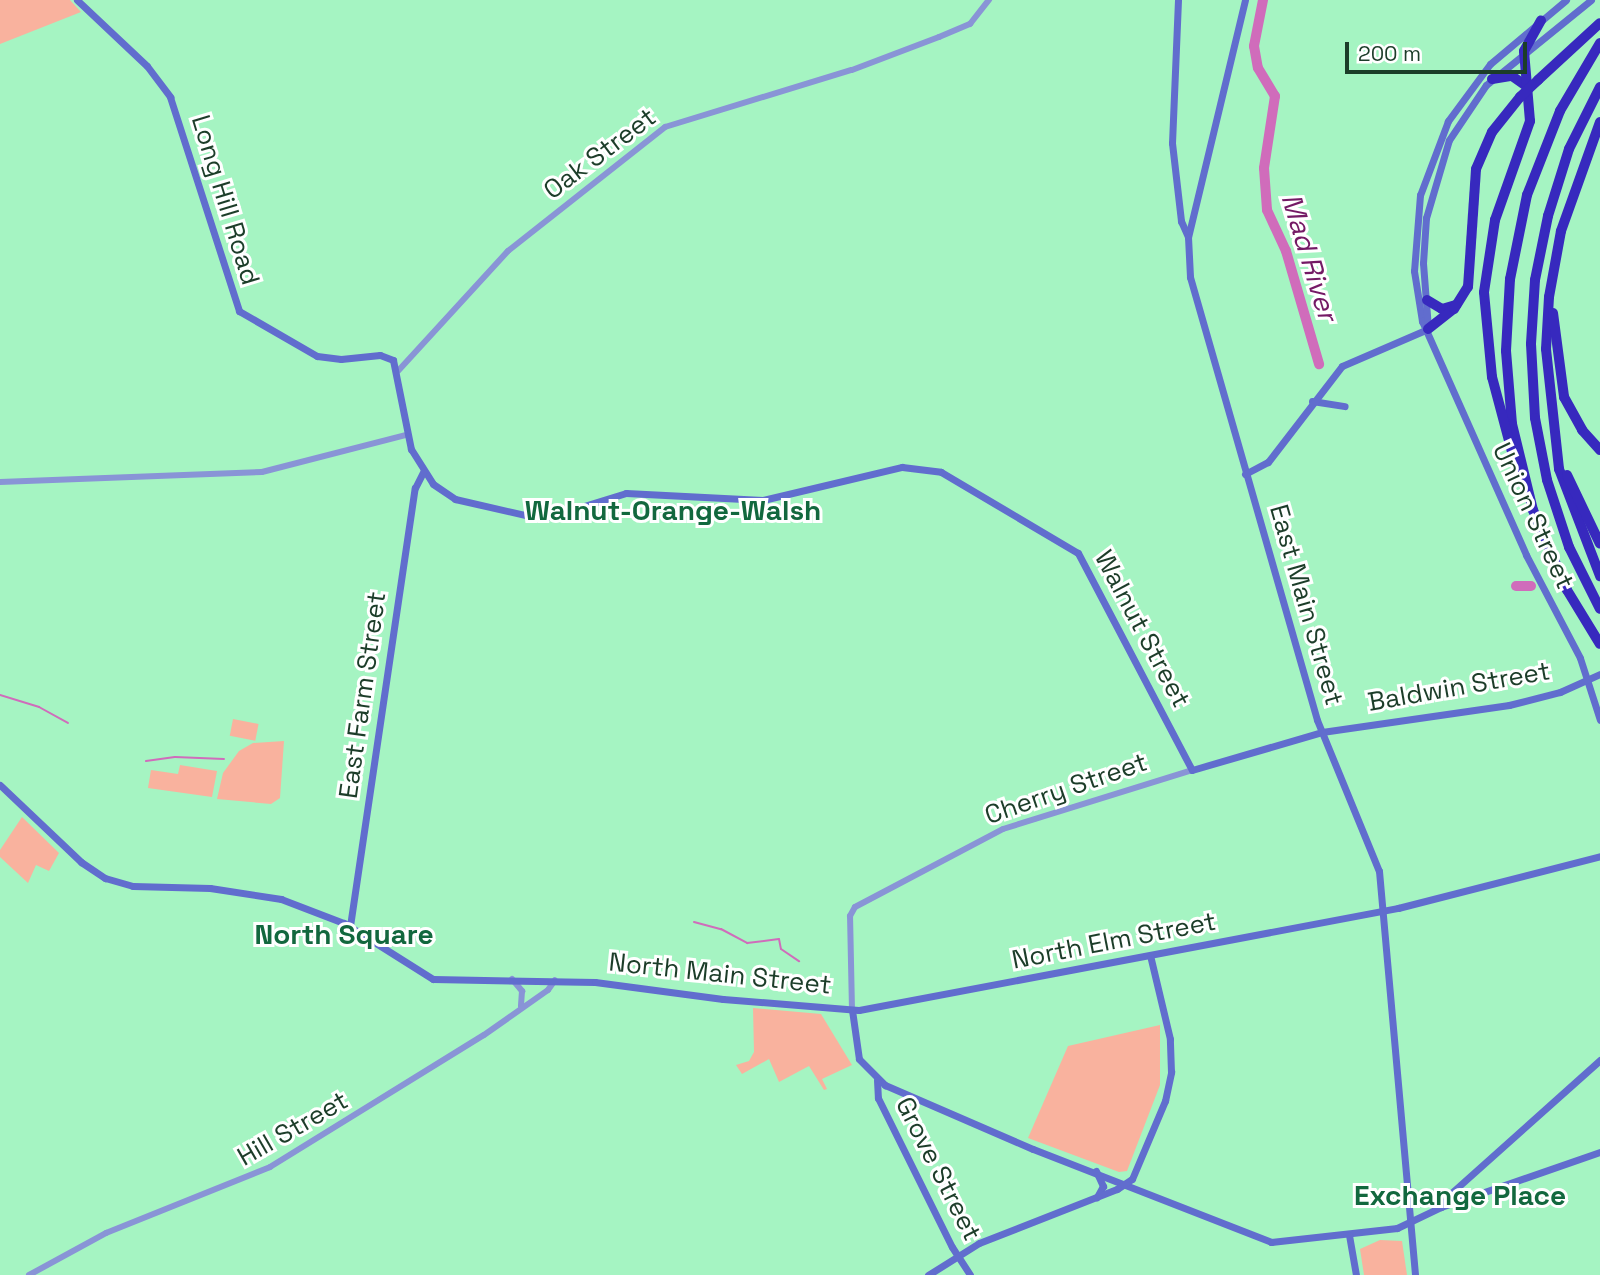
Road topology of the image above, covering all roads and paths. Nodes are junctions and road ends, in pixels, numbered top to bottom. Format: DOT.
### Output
graph roads {
  1 [pos="77,0"];
  2 [pos="989,0"];
  3 [pos="1178,0"];
  4 [pos="1245,0"];
  5 [pos="1566,0"];
  6 [pos="1591,0"];
  7 [pos="1541,20"];
  8 [pos="1600,23"];
  9 [pos="1600,43"];
  10 [pos="1524,54"];
  11 [pos="1492,79"];
  12 [pos="1600,88"];
  13 [pos="1529,90"];
  14 [pos="1600,122"];
  15 [pos="1424,181"];
  16 [pos="1433,184"];
  17 [pos="1188,237"];
  18 [pos="1559,241"];
  19 [pos="1427,300"];
  20 [pos="1459,303"];
  21 [pos="1428,329"];
  22 [pos="398,370"];
  23 [pos="1312,401"];
  24 [pos="1345,406"];
  25 [pos="406,435"];
  26 [pos="1555,440"];
  27 [pos="1600,450"];
  28 [pos="423,472"];
  29 [pos="1245,474"];
  30 [pos="0,482"];
  31 [pos="1527,489"];
  32 [pos="1600,544"];
  33 [pos="1600,576"];
  34 [pos="1600,609"];
  35 [pos="1600,644"];
  36 [pos="1600,674"];
  37 [pos="1600,720"];
  38 [pos="1322,732"];
  39 [pos="1192,770"];
  40 [pos="0,785"];
  41 [pos="1600,856"];
  42 [pos="1385,910"];
  43 [pos="350,926"];
  44 [pos="1150,955"];
  45 [pos="510,978"];
  46 [pos="555,980"];
  47 [pos="519,1009"];
  48 [pos="852,1010"];
  49 [pos="1600,1060"];
  50 [pos="877,1080"];
  51 [pos="1600,1152"];
  52 [pos="1096,1171"];
  53 [pos="1469,1177"];
  54 [pos="1127,1183"];
  55 [pos="1482,1194"];
  56 [pos="1096,1197"];
  57 [pos="1441,1207"];
  58 [pos="1408,1223"];
  59 [pos="1349,1235"];
  60 [pos="958,1257"];
  61 [pos="29,1275"];
  62 [pos="928,1275"];
  63 [pos="970,1275"];
  64 [pos="1356,1275"];
  65 [pos="1415,1275"];
  1 -- 22 [label="main road, Long Hill Road"];
  2 -- 22 [label="street, Oak Street"];
  3 -- 17 [label="main road"];
  4 -- 17 [label="main road, East Main Street"];
  5 -- 7 [label="main road, Union Street"];
  6 -- 10 [label="main road, Union Street"];
  7 -- 10 [label="highway"];
  7 -- 15 [label="main road, Union Street"];
  8 -- 20 [label="highway, bridge"];
  9 -- 31 [label="highway"];
  10 -- 11 [label="main road, Union Street"];
  10 -- 13 [label="highway"];
  11 -- 13 [label="highway"];
  11 -- 16 [label="main road, Union Street"];
  12 -- 34 [label="highway"];
  13 -- 31 [label="highway"];
  14 -- 18 [label="highway"];
  15 -- 16 [label="main road"];
  15 -- 21 [label="main road, Union Street"];
  16 -- 19 [label="main road, Union Street"];
  17 -- 29 [label="main road, East Main Street"];
  18 -- 26 [label="highway"];
  18 -- 27 [label="highway"];
  19 -- 20 [label="highway"];
  19 -- 21 [label="main road, Union Street"];
  20 -- 21 [label="highway"];
  21 -- 23 [label="main road"];
  21 -- 37 [label="main road, Union Street"];
  22 -- 25 [label="main road, Walnut Street"];
  23 -- 24 [label="main road"];
  23 -- 29 [label="main road"];
  25 -- 28 [label="main road, Walnut Street"];
  25 -- 30 [label="street"];
  26 -- 32 [label="highway"];
  26 -- 33 [label="highway"];
  28 -- 39 [label="main road, Walnut Street"];
  28 -- 43 [label="main road, East Farm Street"];
  29 -- 38 [label="main road, East Main Street"];
  31 -- 35 [label="highway"];
  36 -- 38 [label="main road, Baldwin Street, bridge"];
  38 -- 39 [label="main road, Cherry Street"];
  38 -- 42 [label="main road, East Main Street"];
  39 -- 48 [label="street, Cherry Street"];
  40 -- 43 [label="main road, North Main Street"];
  41 -- 42 [label="main road, North Elm Street"];
  42 -- 44 [label="main road, North Elm Street"];
  42 -- 58 [label="main road, East Main Street"];
  43 -- 45 [label="main road, North Main Street"];
  44 -- 48 [label="main road, North Elm Street"];
  44 -- 54 [label="main road"];
  45 -- 46 [label="main road, North Main Street"];
  45 -- 47 [label="street"];
  46 -- 47 [label="street, Hill Street"];
  46 -- 48 [label="main road, North Main Street"];
  47 -- 61 [label="street, Hill Street"];
  48 -- 50 [label="main road, North Main Street"];
  49 -- 53 [label="main road"];
  50 -- 52 [label="main road"];
  50 -- 60 [label="main road, Grove Street"];
  51 -- 55 [label="main road"];
  52 -- 54 [label="main road"];
  52 -- 56 [label="main road"];
  53 -- 55 [label="main road"];
  53 -- 57 [label="main road"];
  54 -- 56 [label="main road"];
  54 -- 59 [label="main road"];
  55 -- 57 [label="main road"];
  56 -- 60 [label="main road"];
  57 -- 58 [label="main road"];
  58 -- 59 [label="main road"];
  58 -- 65 [label="main road, East Main Street"];
  59 -- 64 [label="main road"];
  60 -- 62 [label="main road"];
  60 -- 63 [label="main road, Grove Street"];
}
